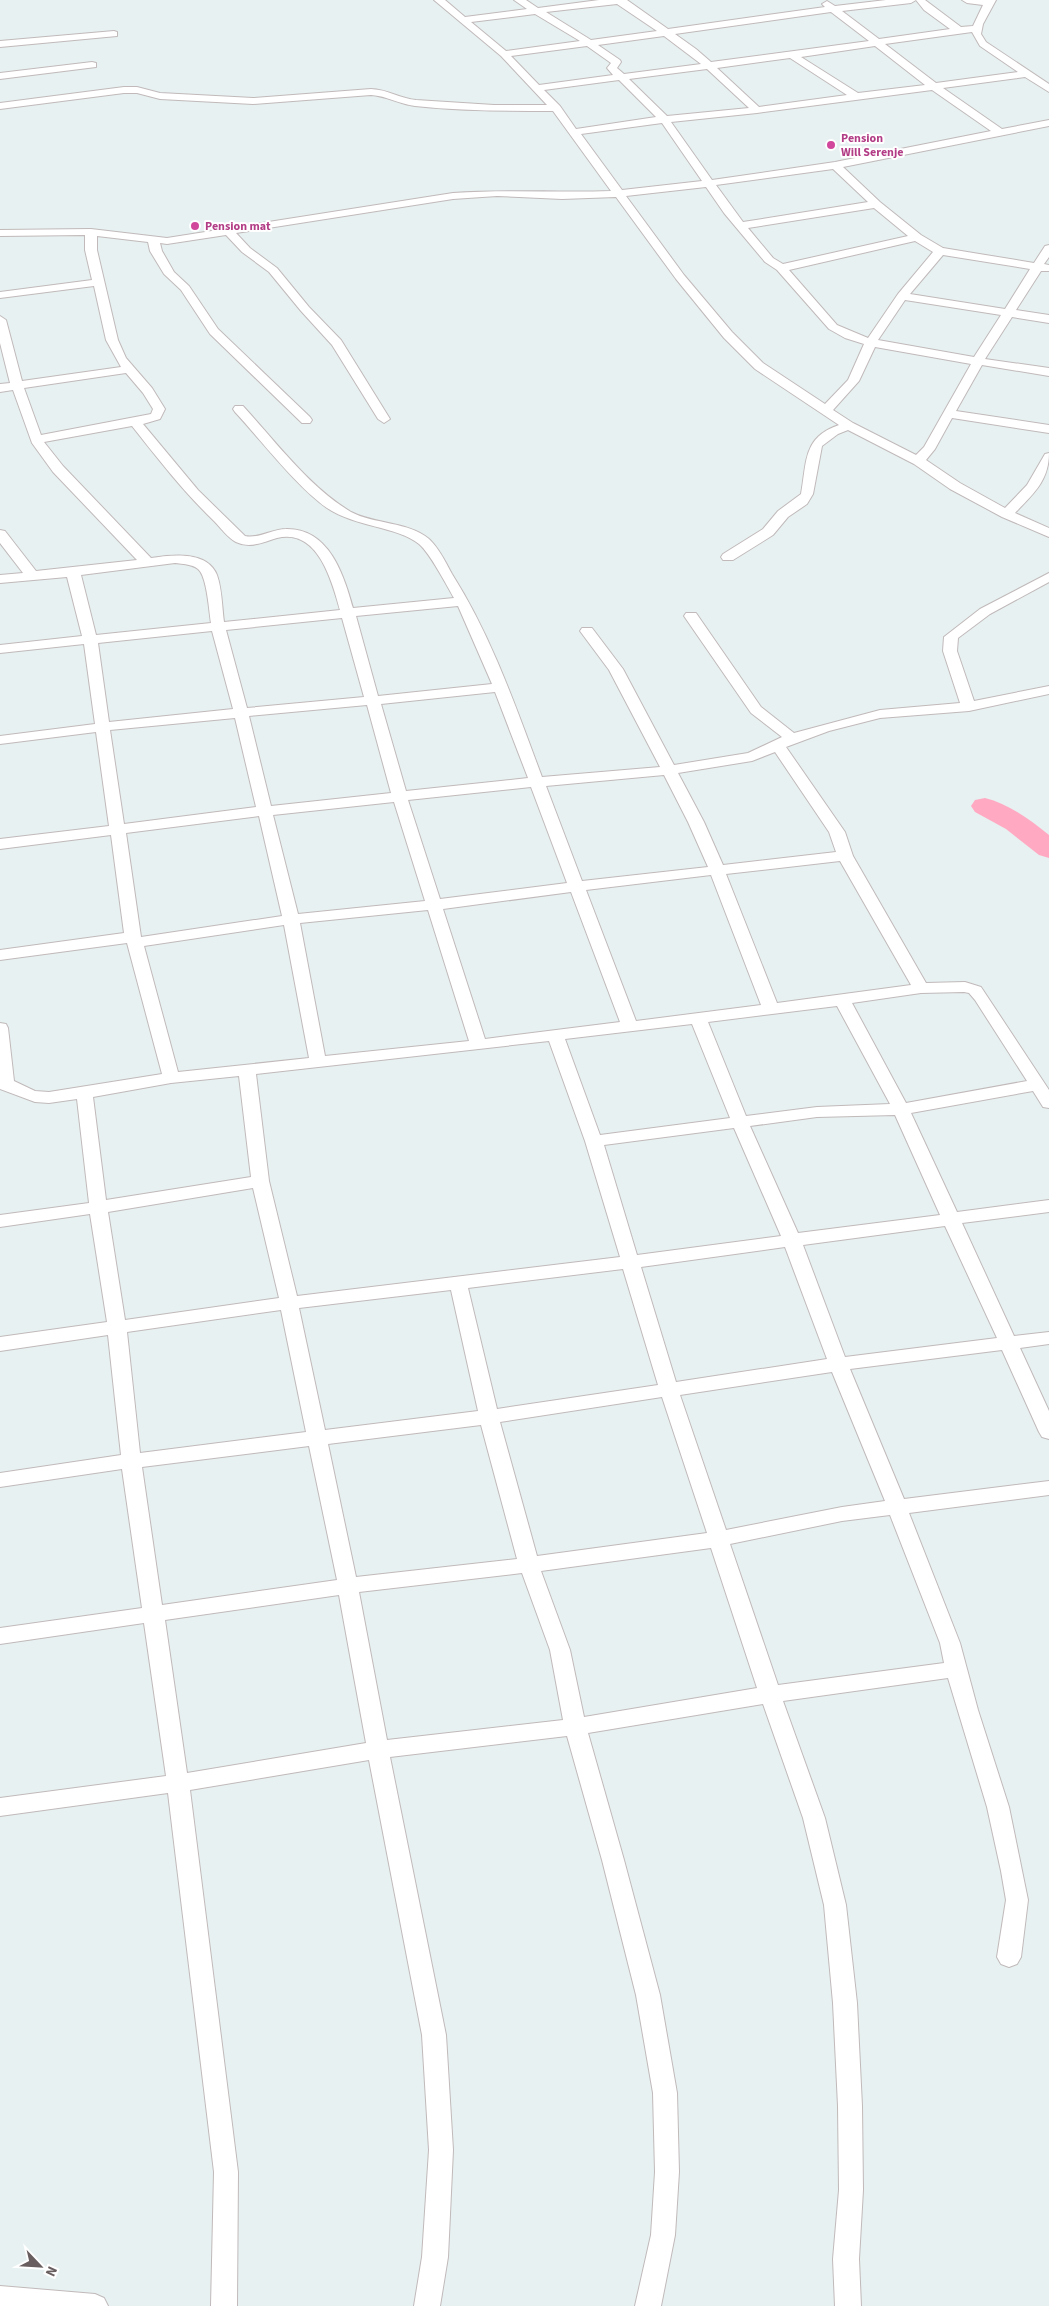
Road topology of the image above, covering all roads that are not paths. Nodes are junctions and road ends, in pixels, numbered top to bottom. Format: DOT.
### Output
graph roads {
  1 [pos="439,0"];
  2 [pos="519,0"];
  3 [pos="620,0"];
  4 [pos="818,0"];
  5 [pos="911,0"];
  6 [pos="920,0"];
  7 [pos="968,0"];
  8 [pos="990,2"];
  9 [pos="832,9"];
  10 [pos="538,11"];
  11 [pos="463,20"];
  12 [pos="977,28"];
  13 [pos="958,30"];
  14 [pos="668,32"];
  15 [pos="114,34"];
  16 [pos="588,42"];
  17 [pos="875,42"];
  18 [pos="0,44"];
  19 [pos="504,54"];
  20 [pos="792,55"];
  21 [pos="92,65"];
  22 [pos="710,66"];
  23 [pos="1026,74"];
  24 [pos="0,76"];
  25 [pos="622,78"];
  26 [pos="932,86"];
  27 [pos="536,88"];
  28 [pos="1049,88"];
  29 [pos="856,96"];
  30 [pos="0,106"];
  31 [pos="556,108"];
  32 [pos="757,110"];
  33 [pos="665,120"];
  34 [pos="1049,122"];
  35 [pos="1033,126"];
  36 [pos="574,132"];
  37 [pos="999,132"];
  38 [pos="1044,134"];
  39 [pos="835,165"];
  40 [pos="710,183"];
  41 [pos="619,194"];
  42 [pos="876,204"];
  43 [pos="742,226"];
  44 [pos="0,232"];
  45 [pos="91,232"];
  46 [pos="229,232"];
  47 [pos="917,237"];
  48 [pos="153,240"];
  49 [pos="1049,248"];
  50 [pos="940,251"];
  51 [pos="1036,266"];
  52 [pos="781,268"];
  53 [pos="1049,268"];
  54 [pos="100,282"];
  55 [pos="0,294"];
  56 [pos="902,296"];
  57 [pos="1010,312"];
  58 [pos="1049,318"];
  59 [pos="0,320"];
  60 [pos="871,342"];
  61 [pos="978,361"];
  62 [pos="129,369"];
  63 [pos="1049,372"];
  64 [pos="17,385"];
  65 [pos="0,388"];
  66 [pos="239,408"];
  67 [pos="825,411"];
  68 [pos="950,414"];
  69 [pos="384,419"];
  70 [pos="306,420"];
  71 [pos="136,423"];
  72 [pos="849,426"];
  73 [pos="1049,430"];
  74 [pos="36,440"];
  75 [pos="1049,457"];
  76 [pos="918,461"];
  77 [pos="1032,487"];
  78 [pos="1049,490"];
  79 [pos="1007,514"];
  80 [pos="1049,533"];
  81 [pos="0,534"];
  82 [pos="728,557"];
  83 [pos="146,561"];
  84 [pos="73,572"];
  85 [pos="31,574"];
  86 [pos="1049,577"];
  87 [pos="0,579"];
  88 [pos="462,601"];
  89 [pos="348,612"];
  90 [pos="691,616"];
  91 [pos="218,626"];
  92 [pos="587,630"];
  93 [pos="90,639"];
  94 [pos="0,649"];
  95 [pos="501,687"];
  96 [pos="1049,690"];
  97 [pos="372,701"];
  98 [pos="969,706"];
  99 [pos="241,712"];
  100 [pos="102,727"];
  101 [pos="0,740"];
  102 [pos="785,742"];
  103 [pos="671,770"];
  104 [pos="537,782"];
  105 [pos="400,798"];
  106 [pos="264,812"];
  107 [pos="119,829"];
  108 [pos="0,844"];
  109 [pos="844,856"];
  110 [pos="717,870"];
  111 [pos="575,887"];
  112 [pos="434,905"];
  113 [pos="291,919"];
  114 [pos="134,940"];
  115 [pos="0,955"];
  116 [pos="921,988"];
  117 [pos="842,1000"];
  118 [pos="771,1009"];
  119 [pos="698,1018"];
  120 [pos="629,1025"];
  121 [pos="0,1028"];
  122 [pos="554,1036"];
  123 [pos="479,1045"];
  124 [pos="318,1062"];
  125 [pos="247,1070"];
  126 [pos="171,1078"];
  127 [pos="3,1084"];
  128 [pos="1037,1085"];
  129 [pos="84,1093"];
  130 [pos="1049,1103"];
  131 [pos="901,1109"];
  132 [pos="740,1122"];
  133 [pos="594,1141"];
  134 [pos="260,1181"];
  135 [pos="98,1206"];
  136 [pos="1049,1206"];
  137 [pos="951,1218"];
  138 [pos="0,1221"];
  139 [pos="792,1241"];
  140 [pos="629,1262"];
  141 [pos="458,1282"];
  142 [pos="289,1302"];
  143 [pos="117,1328"];
  144 [pos="1049,1338"];
  145 [pos="0,1344"];
  146 [pos="1008,1344"];
  147 [pos="838,1364"];
  148 [pos="669,1390"];
  149 [pos="489,1417"];
  150 [pos="1049,1432"];
  151 [pos="316,1438"];
  152 [pos="131,1461"];
  153 [pos="0,1480"];
  154 [pos="1049,1488"];
  155 [pos="898,1507"];
  156 [pos="719,1539"];
  157 [pos="530,1565"];
  158 [pos="348,1586"];
  159 [pos="154,1615"];
  160 [pos="0,1636"];
  161 [pos="957,1669"];
  162 [pos="770,1694"];
  163 [pos="575,1727"];
  164 [pos="378,1750"];
  165 [pos="178,1783"];
  166 [pos="0,1807"];
  167 [pos="1009,1957"];
  168 [pos="0,2298"];
  169 [pos="95,2306"];
  170 [pos="224,2306"];
  171 [pos="427,2306"];
  172 [pos="648,2306"];
  173 [pos="848,2306"];
  1 -- 11 [label="street"];
  2 -- 10 [label="street"];
  3 -- 10 [label="street"];
  3 -- 14 [label="street"];
  4 -- 9 [label="street"];
  5 -- 9 [label="street"];
  6 -- 13 [label="street"];
  7 -- 8 [label="street"];
  8 -- 12 [label="street"];
  9 -- 14 [label="street"];
  9 -- 17 [label="street"];
  10 -- 11 [label="street"];
  10 -- 16 [label="street"];
  11 -- 19 [label="street"];
  12 -- 13 [label="street"];
  12 -- 23 [label="street"];
  13 -- 17 [label="street"];
  14 -- 16 [label="street"];
  14 -- 22 [label="street"];
  15 -- 18 [label="street"];
  16 -- 19 [label="street"];
  16 -- 25 [label="street"];
  17 -- 20 [label="street"];
  17 -- 26 [label="street"];
  19 -- 27 [label="street"];
  20 -- 22 [label="street"];
  20 -- 29 [label="street"];
  21 -- 24 [label="street"];
  22 -- 25 [label="street"];
  22 -- 32 [label="street"];
  23 -- 26 [label="street"];
  23 -- 28 [label="street"];
  25 -- 27 [label="street"];
  25 -- 33 [label="street"];
  26 -- 29 [label="street"];
  26 -- 37 [label="street"];
  27 -- 31 [label="street"];
  29 -- 32 [label="street"];
  30 -- 31 [label="street"];
  31 -- 36 [label="street"];
  32 -- 33 [label="street"];
  33 -- 36 [label="street"];
  33 -- 40 [label="street"];
  34 -- 35 [label="street"];
  35 -- 37 [label="street"];
  35 -- 38 [label="street"];
  36 -- 41 [label="street"];
  37 -- 39 [label="street"];
  39 -- 40 [label="street"];
  39 -- 42 [label="street"];
  40 -- 41 [label="street"];
  40 -- 43 [label="street"];
  41 -- 46 [label="street"];
  41 -- 67 [label="street"];
  42 -- 43 [label="street"];
  42 -- 47 [label="street"];
  43 -- 52 [label="street"];
  44 -- 45 [label="street"];
  45 -- 48 [label="street"];
  45 -- 54 [label="street"];
  46 -- 48 [label="street"];
  46 -- 69 [label="street"];
  47 -- 50 [label="street"];
  47 -- 52 [label="street"];
  48 -- 70 [label="street"];
  49 -- 51 [label="street"];
  50 -- 51 [label="street"];
  50 -- 56 [label="street"];
  51 -- 53 [label="street"];
  51 -- 57 [label="street"];
  52 -- 60 [label="street"];
  54 -- 55 [label="street"];
  54 -- 62 [label="street"];
  56 -- 57 [label="street"];
  56 -- 60 [label="street"];
  57 -- 58 [label="street"];
  57 -- 61 [label="street"];
  59 -- 64 [label="street"];
  60 -- 61 [label="street"];
  60 -- 67 [label="street"];
  61 -- 63 [label="street"];
  61 -- 68 [label="street"];
  62 -- 64 [label="street"];
  62 -- 71 [label="street"];
  64 -- 65 [label="street"];
  64 -- 74 [label="street"];
  66 -- 88 [label="street"];
  67 -- 72 [label="street"];
  68 -- 73 [label="street"];
  68 -- 76 [label="street"];
  71 -- 74 [label="street"];
  71 -- 89 [label="street"];
  72 -- 76 [label="street"];
  72 -- 82 [label="street"];
  74 -- 83 [label="street"];
  75 -- 77 [label="street"];
  76 -- 79 [label="street"];
  77 -- 78 [label="street"];
  77 -- 79 [label="street"];
  79 -- 80 [label="street"];
  81 -- 85 [label="street"];
  83 -- 84 [label="street"];
  83 -- 91 [label="street"];
  84 -- 85 [label="street"];
  84 -- 93 [label="street"];
  85 -- 87 [label="street"];
  86 -- 98 [label="street"];
  88 -- 89 [label="street"];
  88 -- 95 [label="street"];
  89 -- 91 [label="street"];
  89 -- 97 [label="street"];
  90 -- 102 [label="street"];
  91 -- 93 [label="street"];
  91 -- 99 [label="street"];
  92 -- 103 [label="street"];
  93 -- 94 [label="street"];
  93 -- 100 [label="street"];
  95 -- 97 [label="street"];
  95 -- 104 [label="street"];
  96 -- 98 [label="street"];
  97 -- 99 [label="street"];
  97 -- 105 [label="street"];
  98 -- 102 [label="street"];
  99 -- 100 [label="street"];
  99 -- 106 [label="street"];
  100 -- 101 [label="street"];
  100 -- 107 [label="street"];
  102 -- 103 [label="street"];
  102 -- 109 [label="street"];
  103 -- 104 [label="street"];
  103 -- 110 [label="street"];
  104 -- 105 [label="street"];
  104 -- 111 [label="street"];
  105 -- 106 [label="street"];
  105 -- 112 [label="street"];
  106 -- 107 [label="street"];
  106 -- 113 [label="street"];
  107 -- 108 [label="street"];
  107 -- 114 [label="street"];
  109 -- 110 [label="street"];
  109 -- 116 [label="street"];
  110 -- 111 [label="street"];
  110 -- 118 [label="street"];
  111 -- 112 [label="street"];
  111 -- 120 [label="street"];
  112 -- 113 [label="street"];
  112 -- 123 [label="street"];
  113 -- 114 [label="street"];
  113 -- 124 [label="street"];
  114 -- 115 [label="street"];
  114 -- 126 [label="street"];
  116 -- 117 [label="street"];
  116 -- 128 [label="street"];
  117 -- 118 [label="street"];
  117 -- 131 [label="street"];
  118 -- 119 [label="street"];
  119 -- 120 [label="street"];
  119 -- 132 [label="street"];
  120 -- 122 [label="street"];
  121 -- 127 [label="street"];
  122 -- 123 [label="street"];
  122 -- 133 [label="street"];
  123 -- 124 [label="street"];
  124 -- 125 [label="street"];
  125 -- 126 [label="street"];
  125 -- 134 [label="street"];
  126 -- 129 [label="street"];
  127 -- 129 [label="street"];
  128 -- 130 [label="street"];
  128 -- 131 [label="street"];
  129 -- 135 [label="street"];
  131 -- 132 [label="street"];
  131 -- 137 [label="street"];
  132 -- 133 [label="street"];
  132 -- 139 [label="street"];
  133 -- 140 [label="street"];
  134 -- 135 [label="street"];
  134 -- 142 [label="street"];
  135 -- 138 [label="street"];
  135 -- 143 [label="street"];
  136 -- 137 [label="street"];
  137 -- 139 [label="street"];
  137 -- 146 [label="street"];
  139 -- 140 [label="street"];
  139 -- 147 [label="street"];
  140 -- 141 [label="street"];
  140 -- 148 [label="street"];
  141 -- 142 [label="street"];
  141 -- 149 [label="street"];
  142 -- 143 [label="street"];
  142 -- 151 [label="street"];
  143 -- 145 [label="street"];
  143 -- 152 [label="street"];
  144 -- 146 [label="street"];
  146 -- 147 [label="street"];
  146 -- 150 [label="street"];
  147 -- 148 [label="street"];
  147 -- 155 [label="street"];
  148 -- 149 [label="street"];
  148 -- 156 [label="street"];
  149 -- 151 [label="street"];
  149 -- 157 [label="street"];
  151 -- 152 [label="street"];
  151 -- 158 [label="street"];
  152 -- 153 [label="street"];
  152 -- 159 [label="street"];
  154 -- 155 [label="street"];
  155 -- 156 [label="street"];
  155 -- 161 [label="street"];
  156 -- 157 [label="street"];
  156 -- 162 [label="street"];
  157 -- 158 [label="street"];
  157 -- 163 [label="street"];
  158 -- 159 [label="street"];
  158 -- 164 [label="street"];
  159 -- 160 [label="street"];
  159 -- 165 [label="street"];
  161 -- 162 [label="street"];
  161 -- 167 [label="street"];
  162 -- 163 [label="street"];
  162 -- 173 [label="street"];
  163 -- 164 [label="street"];
  163 -- 172 [label="street"];
  164 -- 165 [label="street"];
  164 -- 171 [label="street"];
  165 -- 166 [label="street"];
  165 -- 170 [label="street"];
  168 -- 169 [label="street"];
}
